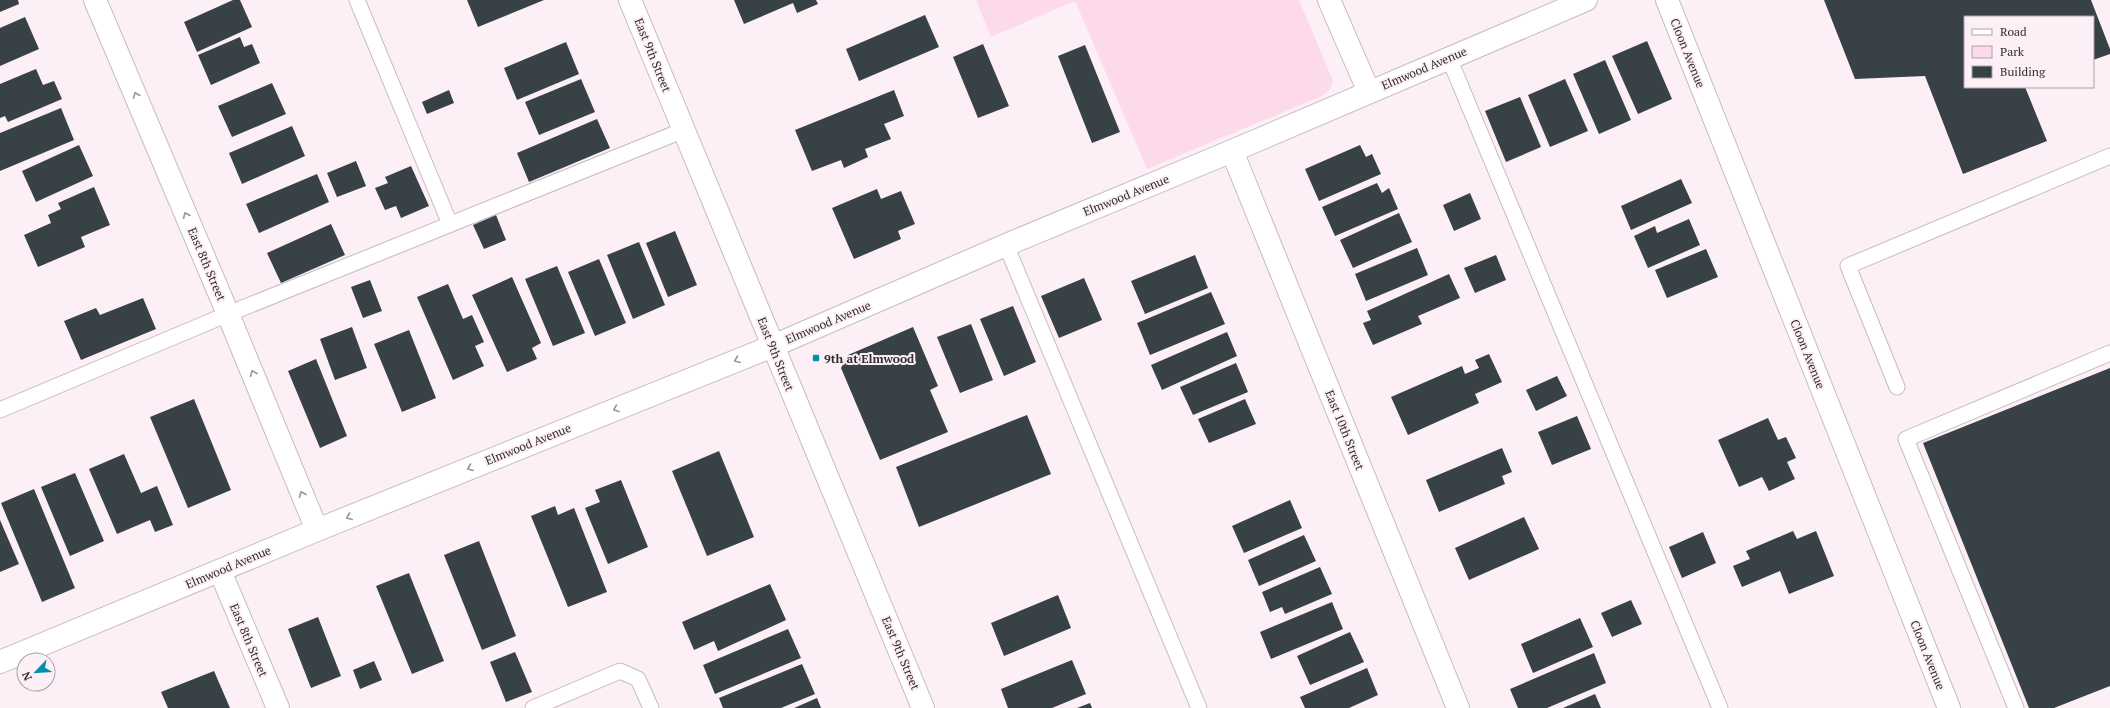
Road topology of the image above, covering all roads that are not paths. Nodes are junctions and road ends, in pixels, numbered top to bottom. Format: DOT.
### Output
graph roads {
  1 [pos="95,0"];
  2 [pos="357,0"];
  3 [pos="630,0"];
  4 [pos="1329,0"];
  5 [pos="1586,0"];
  6 [pos="1667,0"];
  7 [pos="1449,58"];
  8 [pos="1369,92"];
  9 [pos="684,130"];
  10 [pos="1232,151"];
  11 [pos="2110,156"];
  12 [pos="450,224"];
  13 [pos="1006,245"];
  14 [pos="228,314"];
  15 [pos="773,346"];
  16 [pos="2110,353"];
  17 [pos="1897,387"];
  18 [pos="0,410"];
  19 [pos="317,530"];
  20 [pos="220,571"];
  21 [pos="0,662"];
  22 [pos="278,708"];
  23 [pos="533,708"];
  24 [pos="651,708"];
  25 [pos="923,708"];
  26 [pos="1199,708"];
  27 [pos="1458,708"];
  28 [pos="1720,708"];
  29 [pos="1949,708"];
  30 [pos="2016,708"];
  14 -- 1 [label="street, East 8th Street, one-way"];
  2 -- 12 [label="lane"];
  3 -- 9 [label="street, East 9th Street"];
  4 -- 8 [label="street"];
  5 -- 7 [label="street, Elmwood Avenue"];
  6 -- 29 [label="street, Cloon Avenue"];
  7 -- 8 [label="street, Elmwood Avenue"];
  7 -- 28 [label="lane"];
  8 -- 10 [label="street, Elmwood Avenue"];
  9 -- 12 [label="lane"];
  9 -- 15 [label="street, East 9th Street"];
  10 -- 13 [label="street, Elmwood Avenue"];
  10 -- 27 [label="street, East 10th Street"];
  11 -- 17 [label="lane"];
  12 -- 14 [label="lane"];
  13 -- 15 [label="street, Elmwood Avenue"];
  13 -- 26 [label="lane"];
  14 -- 18 [label="lane"];
  19 -- 14 [label="street, East 8th Street, one-way"];
  15 -- 19 [label="street, Elmwood Avenue, one-way"];
  15 -- 25 [label="street, East 9th Street"];
  16 -- 30 [label="lane"];
  19 -- 20 [label="street, Elmwood Avenue"];
  20 -- 21 [label="street, Elmwood Avenue"];
  20 -- 22 [label="street, East 8th Street"];
  23 -- 24 [label="lane"];
}
